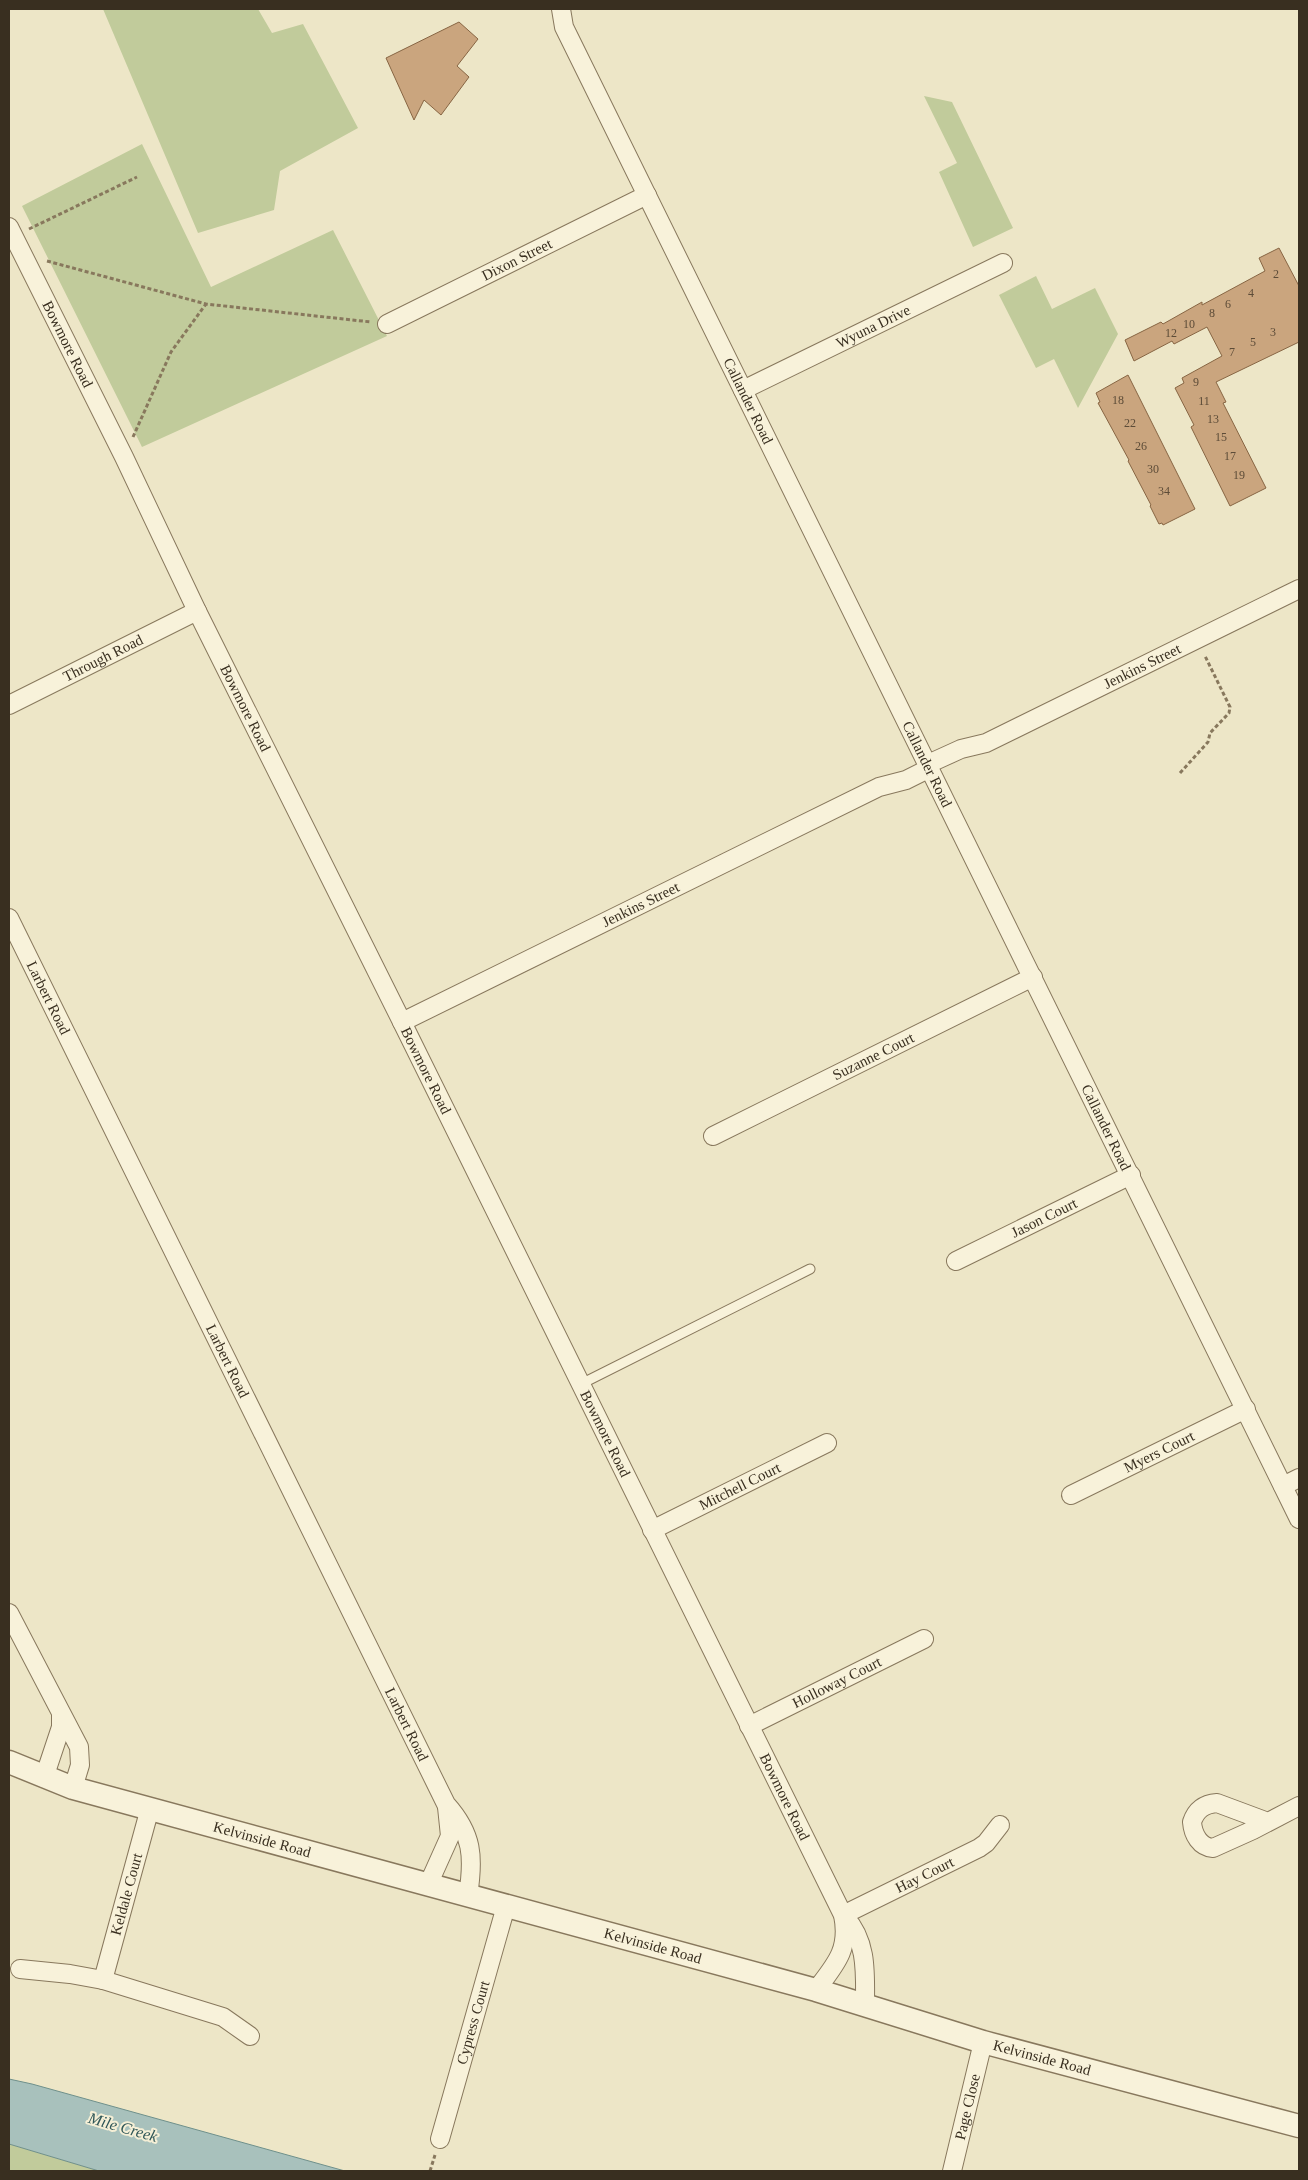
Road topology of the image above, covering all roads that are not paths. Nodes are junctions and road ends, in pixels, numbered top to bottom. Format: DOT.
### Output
graph roads {
  1 [pos="561,9"];
  2 [pos="647,195"];
  3 [pos="11,232"];
  4 [pos="1002,263"];
  5 [pos="387,324"];
  6 [pos="743,390"];
  7 [pos="1299,589"];
  8 [pos="197,611"];
  9 [pos="9,705"];
  10 [pos="929,766"];
  11 [pos="9,918"];
  12 [pos="1033,978"];
  13 [pos="402,1022"];
  14 [pos="714,1136"];
  15 [pos="1131,1176"];
  16 [pos="956,1262"];
  17 [pos="810,1269"];
  18 [pos="581,1384"];
  19 [pos="1246,1409"];
  20 [pos="827,1444"];
  21 [pos="1299,1478"];
  22 [pos="1283,1486"];
  23 [pos="1072,1496"];
  24 [pos="1299,1519"];
  25 [pos="652,1530"];
  26 [pos="9,1613"];
  27 [pos="924,1639"];
  28 [pos="60,1714"];
  29 [pos="749,1726"];
  30 [pos="9,1762"];
  31 [pos="44,1778"];
  32 [pos="73,1788"];
  33 [pos="446,1804"];
  34 [pos="1299,1806"];
  35 [pos="150,1808"];
  36 [pos="1268,1822"];
  37 [pos="1000,1825"];
  38 [pos="428,1885"];
  39 [pos="468,1896"];
  40 [pos="506,1906"];
  41 [pos="843,1915"];
  42 [pos="20,1970"];
  43 [pos="103,1980"];
  44 [pos="816,1990"];
  45 [pos="865,2006"];
  46 [pos="250,2036"];
  47 [pos="983,2042"];
  48 [pos="1299,2126"];
  49 [pos="440,2138"];
  50 [pos="952,2171"];
  1 -- 2 [label="street, Callander Road"];
  2 -- 5 [label="street, Dixon Street"];
  2 -- 6 [label="street, Callander Road"];
  3 -- 8 [label="street, Bowmore Road"];
  4 -- 6 [label="street, Wyuna Drive"];
  6 -- 10 [label="street, Callander Road"];
  7 -- 10 [label="street, Jenkins Street"];
  8 -- 9 [label="street, Through Road"];
  8 -- 13 [label="street, Bowmore Road"];
  10 -- 12 [label="street, Callander Road"];
  10 -- 13 [label="street, Jenkins Street"];
  11 -- 33 [label="street, Larbert Road"];
  12 -- 14 [label="street, Suzanne Court"];
  12 -- 15 [label="street, Callander Road"];
  13 -- 18 [label="street, Bowmore Road"];
  15 -- 16 [label="street, Jason Court"];
  15 -- 19 [label="street, Callander Road"];
  17 -- 18 [label="lane"];
  18 -- 25 [label="street, Bowmore Road"];
  19 -- 22 [label="street, Callander Road"];
  19 -- 23 [label="street, Myers Court"];
  20 -- 25 [label="street, Mitchell Court"];
  21 -- 22 [label="street"];
  22 -- 24 [label="street, Callander Road"];
  25 -- 29 [label="street, Bowmore Road"];
  26 -- 28 [label="street"];
  27 -- 29 [label="street, Holloway Court"];
  28 -- 31 [label="street"];
  28 -- 32 [label="street"];
  29 -- 41 [label="street, Bowmore Road"];
  30 -- 31 [label="street, Kelvinside Road"];
  31 -- 32 [label="street, Kelvinside Road"];
  32 -- 35 [label="street, Kelvinside Road"];
  33 -- 38 [label="street, Larbert Road"];
  33 -- 39 [label="street, Larbert Road"];
  34 -- 36 [label="street"];
  35 -- 38 [label="street, Kelvinside Road"];
  35 -- 43 [label="street, Keldale Court"];
  37 -- 41 [label="street, Hay Court"];
  38 -- 39 [label="street, Kelvinside Road"];
  39 -- 40 [label="street, Kelvinside Road"];
  40 -- 44 [label="street, Kelvinside Road"];
  40 -- 49 [label="street, Cypress Court"];
  41 -- 44 [label="street, Bowmore Road"];
  41 -- 45 [label="street, Bowmore Road"];
  42 -- 43 [label="street"];
  43 -- 46 [label="street"];
  44 -- 45 [label="street, Kelvinside Road"];
  45 -- 47 [label="street, Kelvinside Road"];
  47 -- 48 [label="street, Kelvinside Road"];
  47 -- 50 [label="street, Page Close"];
}
